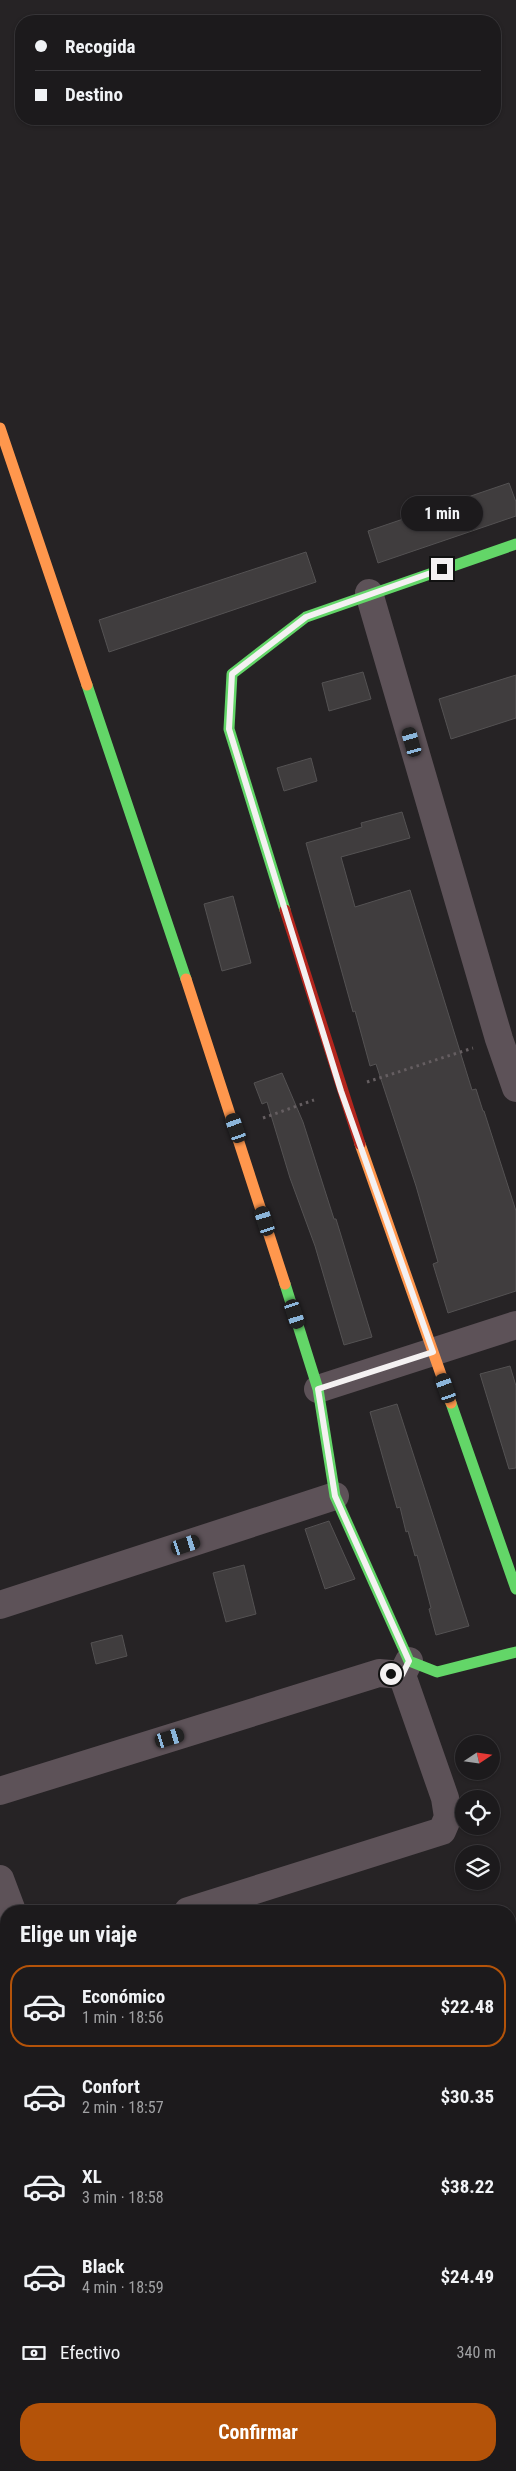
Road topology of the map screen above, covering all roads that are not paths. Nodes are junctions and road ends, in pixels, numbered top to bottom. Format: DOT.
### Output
graph roads {
  1 [pos="0,428"];
  2 [pos="516,544"];
  3 [pos="369,594"];
  4 [pos="508,1036"];
  5 [pos="516,1088"];
  6 [pos="516,1325"];
  7 [pos="433,1352"];
  8 [pos="318,1389"];
  9 [pos="335,1496"];
  10 [pos="516,1589"];
  11 [pos="0,1605"];
  12 [pos="516,1652"];
  13 [pos="406,1668"];
  14 [pos="0,1791"];
  15 [pos="0,1879"];
  16 [pos="10,1905"];
  17 [pos="215,1905"];
  1 -- 8 [label="street"];
  2 -- 3 [label="street"];
  3 -- 4 [label="street"];
  3 -- 7 [label="street"];
  4 -- 5 [label="street"];
  6 -- 7 [label="street"];
  7 -- 8 [label="street"];
  7 -- 10 [label="street"];
  8 -- 9 [label="street"];
  9 -- 11 [label="street"];
  9 -- 13 [label="street"];
  12 -- 13 [label="street"];
  13 -- 14 [label="street"];
  13 -- 17 [label="street"];
  15 -- 16 [label="street"];
}
